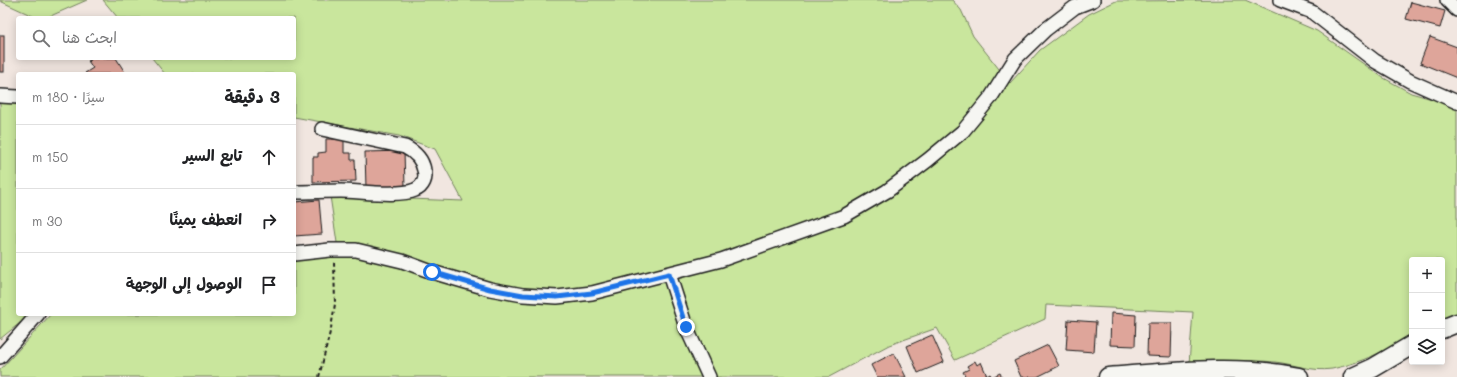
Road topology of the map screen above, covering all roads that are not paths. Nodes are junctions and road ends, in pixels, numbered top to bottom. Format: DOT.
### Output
graph roads {
  1 [pos="1093,0"];
  2 [pos="1280,0"];
  3 [pos="1304,0"];
  4 [pos="1447,0"];
  5 [pos="1457,10"];
  6 [pos="1312,12"];
  7 [pos="0,96"];
  8 [pos="16,97"];
  9 [pos="1457,102"];
  10 [pos="322,129"];
  11 [pos="296,192"];
  12 [pos="296,254"];
  13 [pos="669,274"];
  14 [pos="36,316"];
  15 [pos="1457,323"];
  16 [pos="1445,328"];
  17 [pos="1409,347"];
  18 [pos="0,357"];
  19 [pos="1166,375"];
  20 [pos="708,377"];
  21 [pos="1108,377"];
  22 [pos="1299,377"];
  23 [pos="1353,377"];
  1 -- 13 [label="street"];
  2 -- 6 [label="street"];
  3 -- 6 [label="street"];
  4 -- 5 [label="street"];
  6 -- 9 [label="street"];
  7 -- 8 [label="street"];
  10 -- 11 [label="street"];
  12 -- 13 [label="street"];
  13 -- 20 [label="street"];
  14 -- 18 [label="street"];
  15 -- 16 [label="street"];
  17 -- 23 [label="street"];
  19 -- 21 [label="street"];
  19 -- 22 [label="street"];
}
